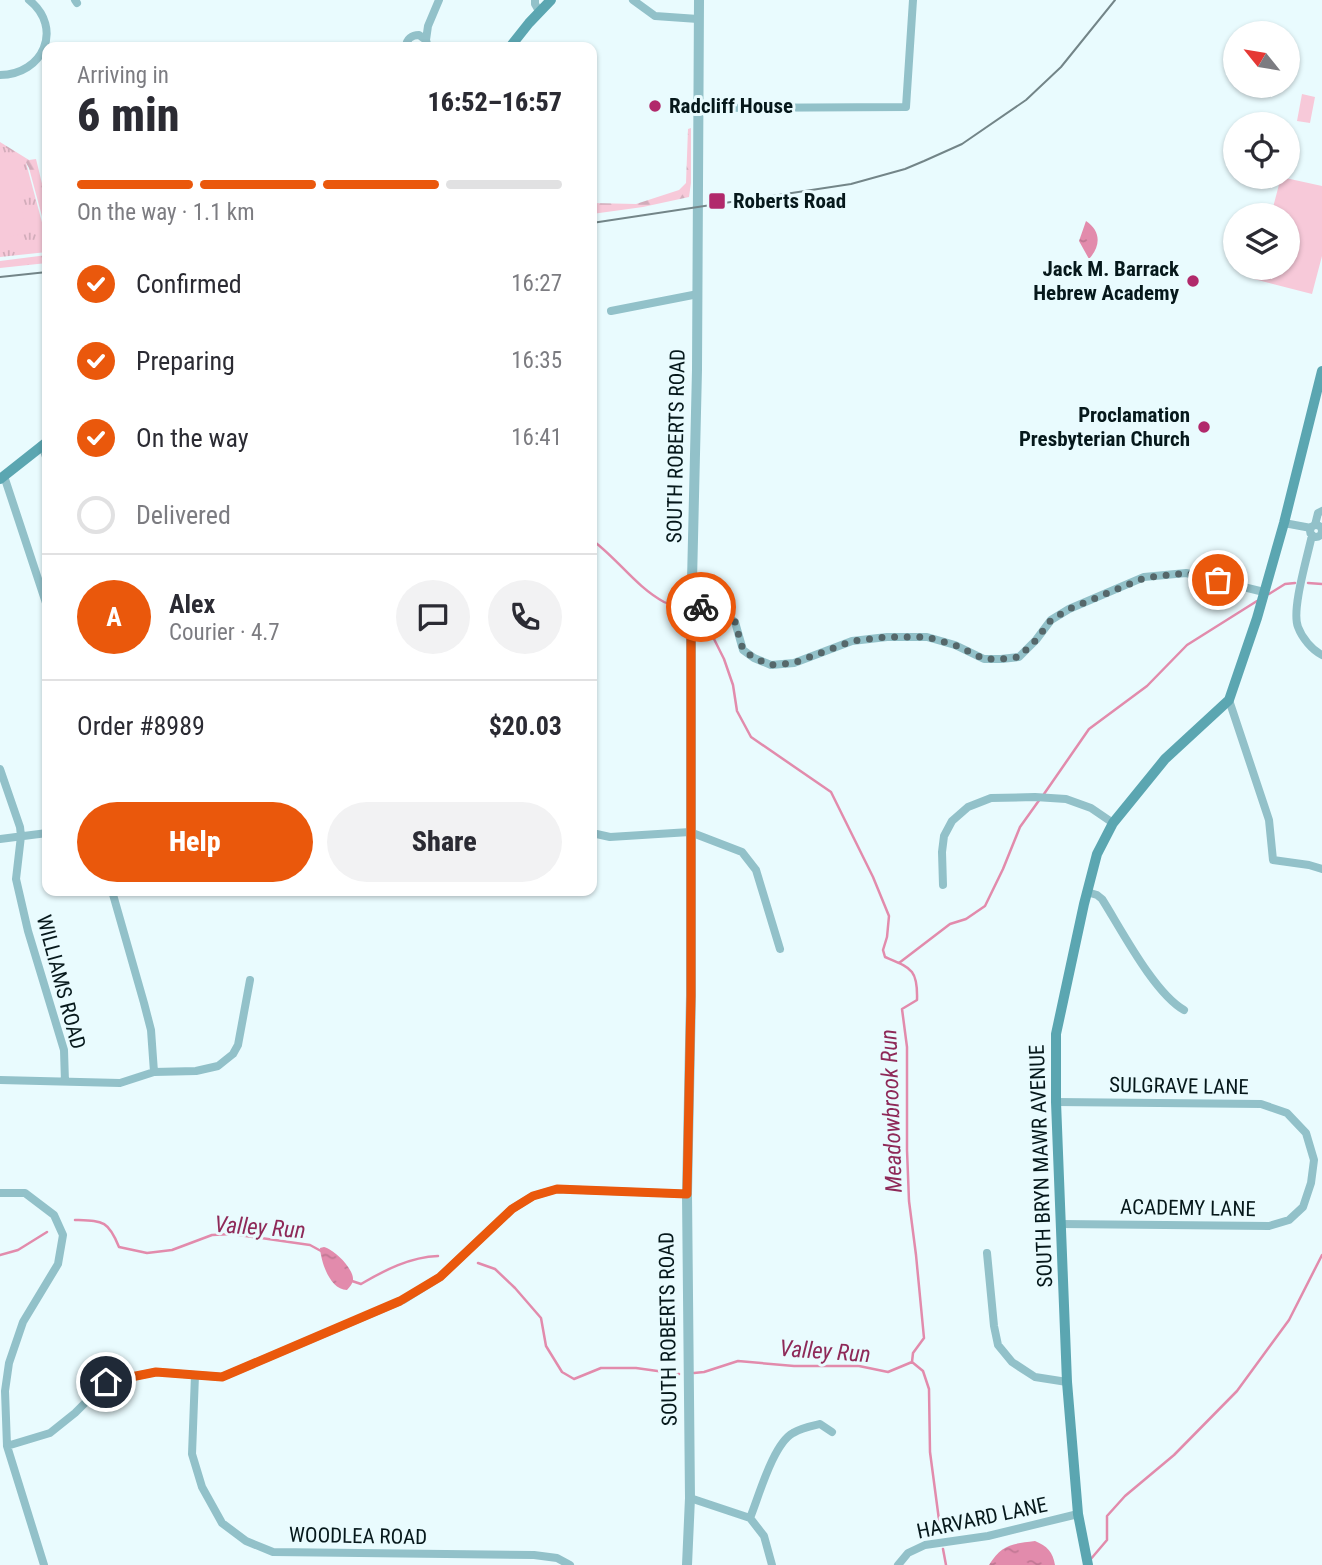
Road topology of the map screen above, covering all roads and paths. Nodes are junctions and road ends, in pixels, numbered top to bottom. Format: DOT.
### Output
graph roads {
  1 [pos="29,0"];
  2 [pos="439,0"];
  3 [pos="535,0"];
  4 [pos="551,0"];
  5 [pos="633,0"];
  6 [pos="699,0"];
  7 [pos="913,0"];
  8 [pos="539,11"];
  9 [pos="698,19"];
  10 [pos="45,42"];
  11 [pos="407,42"];
  12 [pos="425,42"];
  13 [pos="427,42"];
  14 [pos="514,42"];
  15 [pos="42,51"];
  16 [pos="0,75"];
  17 [pos="697,108"];
  18 [pos="698,293"];
  19 [pos="611,311"];
  20 [pos="1322,371"];
  21 [pos="42,445"];
  22 [pos="2,478"];
  23 [pos="1322,511"];
  24 [pos="1284,523"];
  25 [pos="1316,530"];
  26 [pos="42,592"];
  27 [pos="1263,594"];
  28 [pos="692,606"];
  29 [pos="1322,655"];
  30 [pos="1229,700"];
  31 [pos="0,769"];
  32 [pos="1113,823"];
  33 [pos="691,832"];
  34 [pos="42,834"];
  35 [pos="597,834"];
  36 [pos="21,836"];
  37 [pos="0,839"];
  38 [pos="1322,869"];
  39 [pos="943,885"];
  40 [pos="1087,892"];
  41 [pos="113,896"];
  42 [pos="780,949"];
  43 [pos="250,979"];
  44 [pos="1184,1010"];
  45 [pos="154,1072"];
  46 [pos="0,1080"];
  47 [pos="65,1082"];
  48 [pos="1056,1102"];
  49 [pos="1314,1160"];
  50 [pos="0,1193"];
  51 [pos="687,1194"];
  52 [pos="1060,1224"];
  53 [pos="987,1253"];
  54 [pos="195,1375"];
  55 [pos="1067,1382"];
  56 [pos="832,1432"];
  57 [pos="7,1446"];
  58 [pos="690,1498"];
  59 [pos="1078,1514"];
  60 [pos="750,1518"];
  61 [pos="44,1565"];
  62 [pos="570,1565"];
  63 [pos="687,1565"];
  64 [pos="772,1565"];
  65 [pos="898,1565"];
  66 [pos="1088,1565"];
  1 -- 10 [label="street"];
  2 -- 13 [label="street"];
  3 -- 8 [label="street"];
  4 -- 8 [label="main road"];
  5 -- 9 [label="street"];
  6 -- 9 [label="street, SOUTH ROBERTS ROAD"];
  7 -- 17 [label="street"];
  8 -- 14 [label="main road"];
  9 -- 17 [label="street, SOUTH ROBERTS ROAD"];
  11 -- 12 [label="street"];
  15 -- 16 [label="street"];
  17 -- 18 [label="street, SOUTH ROBERTS ROAD"];
  18 -- 19 [label="street"];
  18 -- 28 [label="street, SOUTH ROBERTS ROAD"];
  20 -- 24 [label="main road, SOUTH BRYN MAWR AVENUE"];
  21 -- 22 [label="main road"];
  22 -- 26 [label="street"];
  23 -- 25 [label="street"];
  24 -- 25 [label="street"];
  24 -- 27 [label="main road, SOUTH BRYN MAWR AVENUE"];
  25 -- 29 [label="street"];
  27 -- 28 [label="street"];
  27 -- 30 [label="main road, SOUTH BRYN MAWR AVENUE"];
  28 -- 33 [label="street, SOUTH ROBERTS ROAD"];
  30 -- 32 [label="main road, SOUTH BRYN MAWR AVENUE"];
  30 -- 38 [label="street"];
  31 -- 36 [label="street, WILLIAMS ROAD"];
  32 -- 39 [label="street"];
  32 -- 40 [label="main road, SOUTH BRYN MAWR AVENUE"];
  33 -- 35 [label="street"];
  33 -- 42 [label="street"];
  33 -- 51 [label="street, SOUTH ROBERTS ROAD"];
  34 -- 36 [label="street"];
  36 -- 37 [label="street"];
  36 -- 47 [label="street, WILLIAMS ROAD"];
  40 -- 44 [label="street"];
  40 -- 48 [label="main road, SOUTH BRYN MAWR AVENUE"];
  41 -- 45 [label="street"];
  43 -- 45 [label="street"];
  45 -- 47 [label="street"];
  46 -- 47 [label="street"];
  48 -- 49 [label="street, SULGRAVE LANE"];
  48 -- 52 [label="main road, SOUTH BRYN MAWR AVENUE"];
  49 -- 52 [label="street, ACADEMY LANE"];
  50 -- 57 [label="street"];
  51 -- 54 [label="street"];
  51 -- 58 [label="street, SOUTH ROBERTS ROAD"];
  52 -- 55 [label="main road, SOUTH BRYN MAWR AVENUE"];
  53 -- 55 [label="street"];
  54 -- 57 [label="street"];
  54 -- 62 [label="street, WOODLEA ROAD"];
  55 -- 59 [label="main road, SOUTH BRYN MAWR AVENUE"];
  56 -- 60 [label="street"];
  57 -- 61 [label="street"];
  58 -- 60 [label="street"];
  58 -- 63 [label="street, SOUTH ROBERTS ROAD"];
  59 -- 65 [label="street, HARVARD LANE"];
  59 -- 66 [label="main road, SOUTH BRYN MAWR AVENUE"];
  60 -- 64 [label="street"];
}
